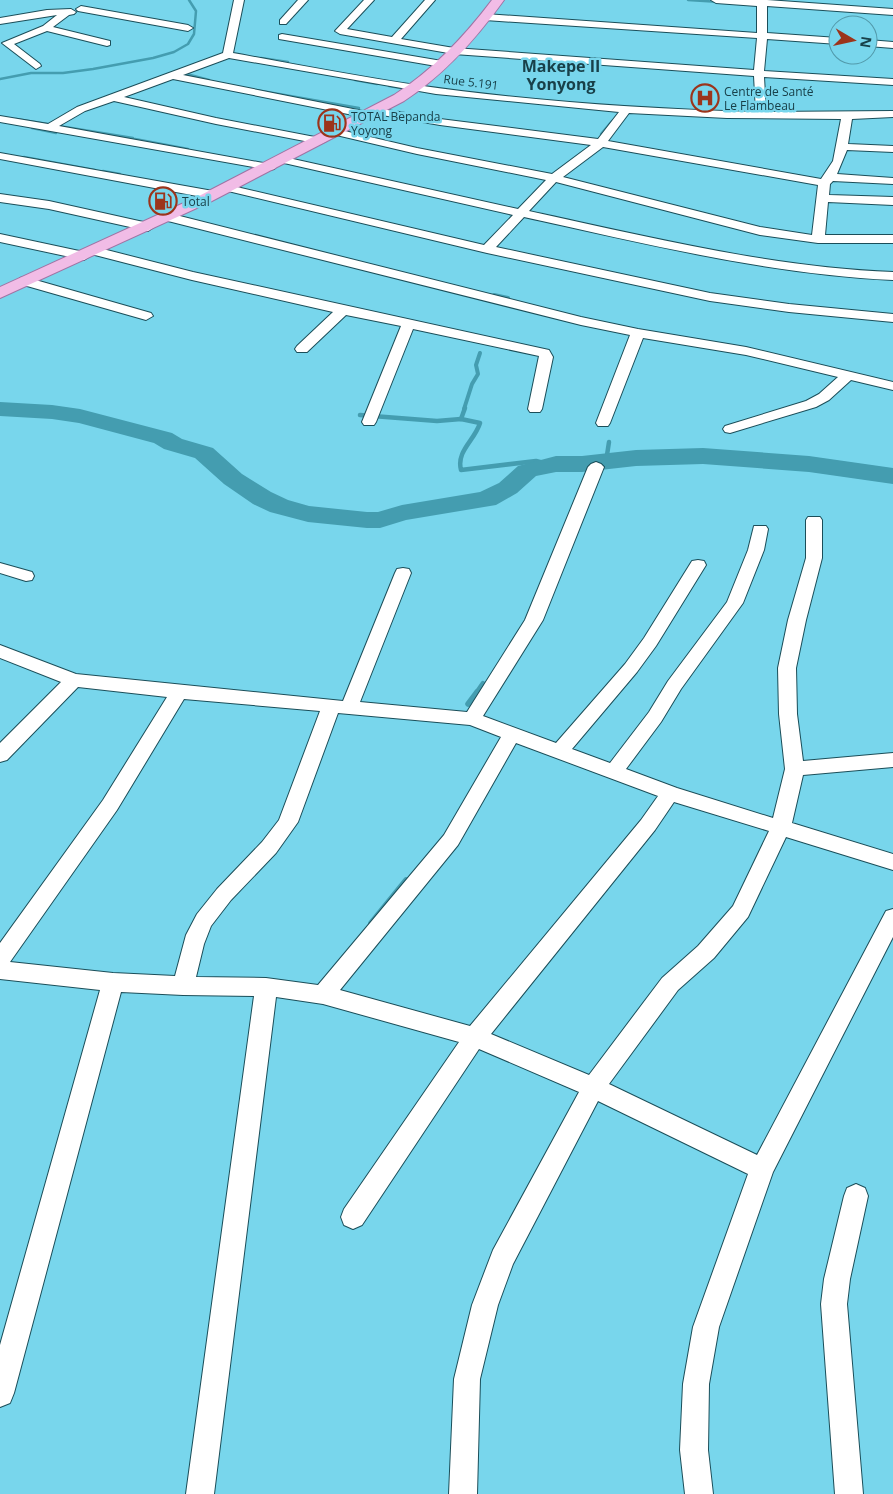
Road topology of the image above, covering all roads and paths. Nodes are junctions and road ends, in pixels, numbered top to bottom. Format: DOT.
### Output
graph roads {
  1 [pos="89,0"];
  2 [pos="239,0"];
  3 [pos="304,0"];
  4 [pos="368,0"];
  5 [pos="430,0"];
  6 [pos="498,0"];
  7 [pos="716,0"];
  8 [pos="762,2"];
  9 [pos="81,8"];
  10 [pos="893,12"];
  11 [pos="66,13"];
  12 [pos="485,17"];
  13 [pos="0,21"];
  14 [pos="283,22"];
  15 [pos="46,28"];
  16 [pos="188,28"];
  17 [pos="762,36"];
  18 [pos="282,37"];
  19 [pos="828,40"];
  20 [pos="394,41"];
  21 [pos="107,44"];
  22 [pos="878,44"];
  23 [pos="893,45"];
  24 [pos="454,51"];
  25 [pos="228,56"];
  26 [pos="442,64"];
  27 [pos="36,66"];
  28 [pos="759,73"];
  29 [pos="174,76"];
  30 [pos="893,82"];
  31 [pos="413,87"];
  32 [pos="112,97"];
  33 [pos="626,110"];
  34 [pos="372,113"];
  35 [pos="893,114"];
  36 [pos="761,115"];
  37 [pos="847,116"];
  38 [pos="0,119"];
  39 [pos="49,128"];
  40 [pos="336,132"];
  41 [pos="320,141"];
  42 [pos="601,143"];
  43 [pos="843,146"];
  44 [pos="893,149"];
  45 [pos="0,156"];
  46 [pos="284,160"];
  47 [pos="270,167"];
  48 [pos="554,178"];
  49 [pos="828,180"];
  50 [pos="893,181"];
  51 [pos="228,188"];
  52 [pos="213,195"];
  53 [pos="0,198"];
  54 [pos="823,198"];
  55 [pos="893,201"];
  56 [pos="522,214"];
  57 [pos="168,218"];
  58 [pos="148,227"];
  59 [pos="0,238"];
  60 [pos="818,239"];
  61 [pos="893,239"];
  62 [pos="487,249"];
  63 [pos="89,253"];
  64 [pos="893,276"];
  65 [pos="26,281"];
  66 [pos="0,293"];
  67 [pos="343,310"];
  68 [pos="146,316"];
  69 [pos="893,318"];
  70 [pos="409,324"];
  71 [pos="638,333"];
  72 [pos="302,349"];
  73 [pos="847,376"];
  74 [pos="893,386"];
  75 [pos="535,410"];
  76 [pos="369,422"];
  77 [pos="603,423"];
  78 [pos="730,429"];
  79 [pos="596,468"];
  80 [pos="814,520"];
  81 [pos="760,529"];
  82 [pos="698,565"];
  83 [pos="0,568"];
  84 [pos="402,573"];
  85 [pos="26,576"];
  86 [pos="0,652"];
  87 [pos="74,680"];
  88 [pos="179,692"];
  89 [pos="340,707"];
  90 [pos="472,719"];
  91 [pos="512,733"];
  92 [pos="560,752"];
  93 [pos="0,755"];
  94 [pos="893,760"];
  95 [pos="795,768"];
  96 [pos="614,772"];
  97 [pos="670,793"];
  98 [pos="781,827"];
  99 [pos="893,862"];
  100 [pos="893,917"];
  101 [pos="0,960"];
  102 [pos="0,970"];
  103 [pos="113,982"];
  104 [pos="183,986"];
  105 [pos="266,987"];
  106 [pos="323,995"];
  107 [pos="474,1036"];
  108 [pos="593,1087"];
  109 [pos="762,1169"];
  110 [pos="856,1196"];
  111 [pos="353,1217"];
  112 [pos="0,1394"];
  113 [pos="200,1494"];
  114 [pos="463,1494"];
  115 [pos="699,1494"];
  116 [pos="849,1494"];
  1 -- 9 [label="street"];
  2 -- 25 [label="street"];
  3 -- 14 [label="street"];
  4 -- 20 [label="street"];
  5 -- 20 [label="street"];
  6 -- 12 [label="main road"];
  7 -- 8 [label="street"];
  8 -- 10 [label="street"];
  8 -- 17 [label="street"];
  9 -- 11 [label="street"];
  9 -- 16 [label="street"];
  11 -- 13 [label="street"];
  11 -- 15 [label="street"];
  12 -- 17 [label="street"];
  12 -- 24 [label="main road"];
  15 -- 21 [label="street"];
  15 -- 27 [label="street"];
  17 -- 19 [label="street"];
  17 -- 28 [label="street"];
  18 -- 26 [label="street"];
  20 -- 24 [label="street"];
  22 -- 23 [label="street"];
  24 -- 26 [label="main road"];
  24 -- 28 [label="street"];
  25 -- 29 [label="street"];
  25 -- 31 [label="street, Rue 5.191"];
  26 -- 31 [label="main road"];
  28 -- 30 [label="street"];
  28 -- 36 [label="street"];
  29 -- 32 [label="street"];
  29 -- 34 [label="street"];
  31 -- 33 [label="street, Rue 5.191"];
  31 -- 34 [label="main road"];
  32 -- 39 [label="street"];
  32 -- 41 [label="street"];
  33 -- 36 [label="street, Rue 5.191"];
  33 -- 42 [label="street"];
  34 -- 40 [label="main road"];
  34 -- 42 [label="street"];
  35 -- 37 [label="street, Rue 5.191"];
  36 -- 37 [label="street, Rue 5.191"];
  37 -- 43 [label="street"];
  38 -- 39 [label="street"];
  39 -- 47 [label="street"];
  40 -- 41 [label="main road"];
  40 -- 48 [label="street"];
  41 -- 46 [label="main road"];
  42 -- 48 [label="street"];
  42 -- 49 [label="street"];
  43 -- 44 [label="street"];
  43 -- 49 [label="street"];
  45 -- 52 [label="street"];
  46 -- 47 [label="main road"];
  46 -- 56 [label="street"];
  47 -- 51 [label="main road"];
  48 -- 56 [label="street"];
  48 -- 60 [label="street"];
  49 -- 50 [label="street"];
  49 -- 54 [label="street"];
  51 -- 52 [label="main road"];
  51 -- 62 [label="street"];
  52 -- 57 [label="main road"];
  53 -- 58 [label="street"];
  54 -- 55 [label="street"];
  54 -- 60 [label="street"];
  56 -- 62 [label="street"];
  56 -- 64 [label="street"];
  57 -- 58 [label="main road"];
  57 -- 71 [label="street"];
  58 -- 63 [label="main road"];
  59 -- 63 [label="street"];
  60 -- 61 [label="street"];
  62 -- 69 [label="street"];
  63 -- 65 [label="main road"];
  63 -- 67 [label="street"];
  65 -- 66 [label="main road"];
  65 -- 68 [label="street"];
  67 -- 70 [label="street"];
  67 -- 72 [label="street"];
  70 -- 75 [label="street"];
  70 -- 76 [label="street"];
  71 -- 73 [label="street"];
  71 -- 77 [label="street"];
  73 -- 74 [label="street"];
  73 -- 78 [label="street"];
  79 -- 90 [label="street"];
  80 -- 95 [label="street"];
  81 -- 96 [label="street"];
  82 -- 92 [label="street"];
  83 -- 85 [label="street"];
  84 -- 89 [label="street"];
  86 -- 87 [label="street"];
  87 -- 88 [label="street"];
  87 -- 93 [label="street"];
  88 -- 89 [label="street"];
  88 -- 101 [label="street"];
  89 -- 90 [label="street"];
  89 -- 104 [label="street"];
  90 -- 91 [label="street"];
  91 -- 92 [label="street"];
  91 -- 106 [label="street"];
  92 -- 96 [label="street"];
  94 -- 95 [label="street"];
  95 -- 98 [label="street"];
  96 -- 97 [label="street"];
  97 -- 98 [label="street"];
  97 -- 107 [label="street"];
  98 -- 99 [label="street"];
  98 -- 108 [label="street"];
  100 -- 109 [label="street"];
  102 -- 103 [label="street"];
  103 -- 104 [label="street"];
  103 -- 112 [label="street"];
  104 -- 105 [label="street"];
  105 -- 106 [label="street"];
  105 -- 113 [label="street"];
  106 -- 107 [label="street"];
  107 -- 108 [label="street"];
  107 -- 111 [label="street"];
  108 -- 109 [label="street"];
  108 -- 114 [label="street"];
  109 -- 115 [label="street"];
  110 -- 116 [label="street"];
}
